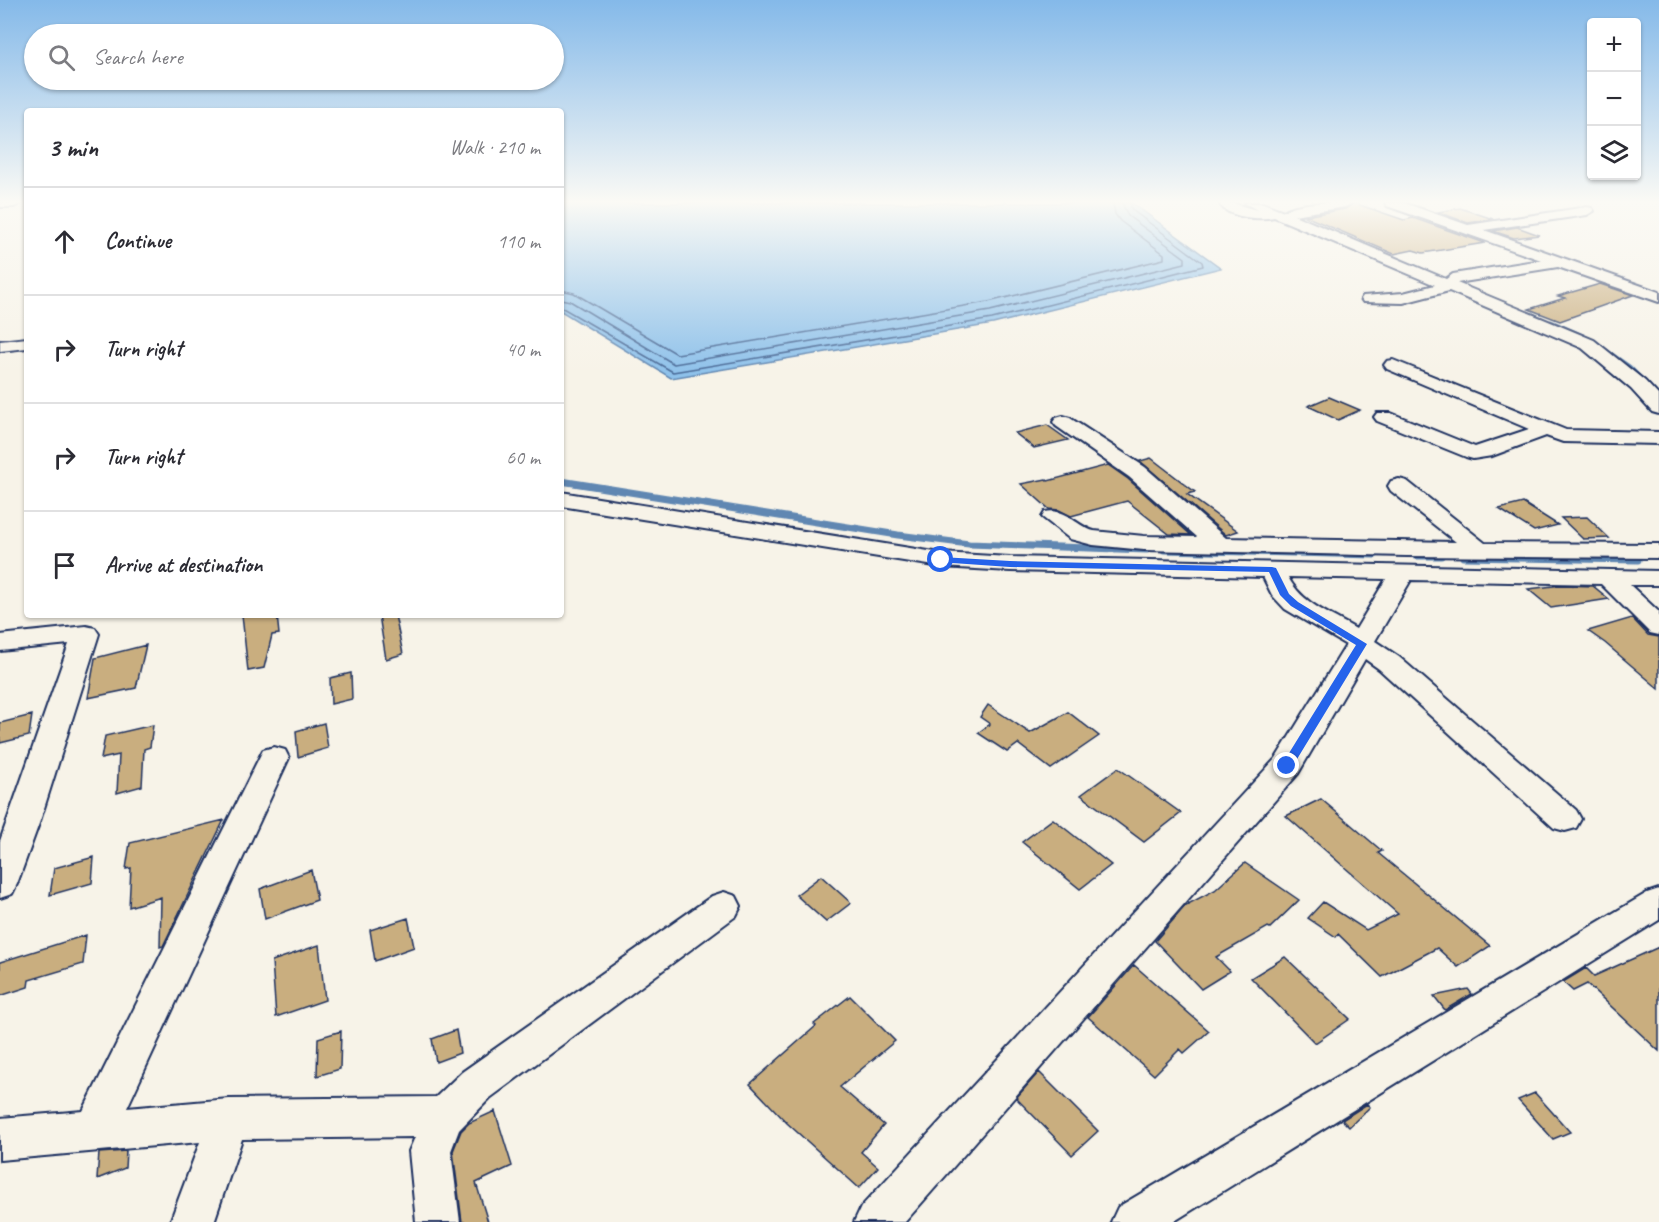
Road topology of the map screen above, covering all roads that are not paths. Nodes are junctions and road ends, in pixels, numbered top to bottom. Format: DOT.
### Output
graph roads {
  1 [pos="1398,260"];
  2 [pos="1559,260"];
  3 [pos="1562,261"];
  4 [pos="1452,283"];
  5 [pos="1656,295"];
  6 [pos="1369,299"];
  7 [pos="24,342"];
  8 [pos="0,346"];
  9 [pos="1393,365"];
  10 [pos="1659,389"];
  11 [pos="1659,408"];
  12 [pos="1384,417"];
  13 [pos="1063,422"];
  14 [pos="1545,430"];
  15 [pos="1659,438"];
  16 [pos="1399,486"];
  17 [pos="564,499"];
  18 [pos="1053,517"];
  19 [pos="1219,544"];
  20 [pos="1446,549"];
  21 [pos="1479,549"];
  22 [pos="1649,551"];
  23 [pos="1272,570"];
  24 [pos="1403,572"];
  25 [pos="1659,572"];
  26 [pos="1460,573"];
  27 [pos="1608,577"];
  28 [pos="1659,578"];
  29 [pos="1659,627"];
  30 [pos="0,643"];
  31 [pos="1362,644"];
  32 [pos="274,758"];
  33 [pos="1565,819"];
  34 [pos="12,820"];
  35 [pos="0,884"];
  36 [pos="1659,903"];
  37 [pos="724,906"];
  38 [pos="444,1117"];
  39 [pos="230,1119"];
  40 [pos="95,1131"];
  41 [pos="0,1139"];
  42 [pos="192,1222"];
  43 [pos="438,1222"];
  44 [pos="876,1222"];
  45 [pos="1132,1222"];
  1 -- 4 [label="street"];
  2 -- 3 [label="street"];
  3 -- 4 [label="street"];
  3 -- 5 [label="street"];
  4 -- 6 [label="street"];
  4 -- 10 [label="street"];
  4 -- 11 [label="street"];
  7 -- 8 [label="street"];
  9 -- 14 [label="street"];
  12 -- 14 [label="street"];
  13 -- 19 [label="street"];
  14 -- 15 [label="street"];
  16 -- 21 [label="street"];
  17 -- 23 [label="street"];
  18 -- 19 [label="street"];
  19 -- 20 [label="street"];
  20 -- 21 [label="street"];
  20 -- 26 [label="street"];
  21 -- 22 [label="street"];
  22 -- 25 [label="street"];
  23 -- 24 [label="street"];
  23 -- 31 [label="street"];
  24 -- 26 [label="street"];
  24 -- 31 [label="street"];
  26 -- 27 [label="street"];
  27 -- 28 [label="street"];
  27 -- 29 [label="street"];
  30 -- 34 [label="street"];
  31 -- 33 [label="street"];
  31 -- 44 [label="street"];
  32 -- 40 [label="street"];
  34 -- 35 [label="street"];
  36 -- 45 [label="street"];
  37 -- 38 [label="street"];
  38 -- 39 [label="street"];
  38 -- 43 [label="street"];
  39 -- 40 [label="street"];
  39 -- 42 [label="street"];
  40 -- 41 [label="street"];
}
